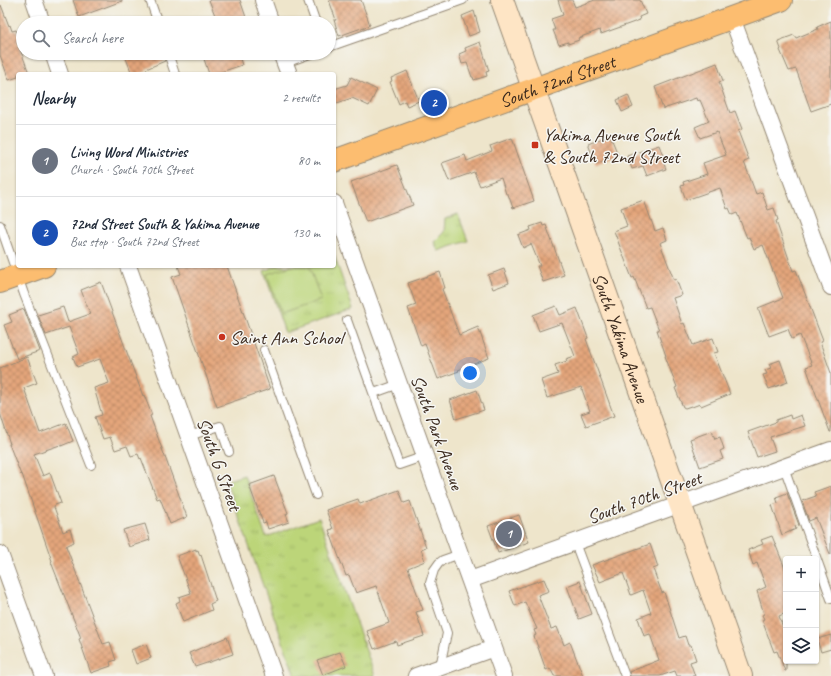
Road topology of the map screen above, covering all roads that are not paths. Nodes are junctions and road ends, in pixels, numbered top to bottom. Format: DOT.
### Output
graph roads {
  1 [pos="34,0"];
  2 [pos="150,0"];
  3 [pos="263,0"];
  4 [pos="308,0"];
  5 [pos="463,0"];
  6 [pos="502,0"];
  7 [pos="781,0"];
  8 [pos="40,16"];
  9 [pos="156,16"];
  10 [pos="269,16"];
  11 [pos="314,16"];
  12 [pos="732,18"];
  13 [pos="336,45"];
  14 [pos="55,60"];
  15 [pos="170,60"];
  16 [pos="59,72"];
  17 [pos="174,72"];
  18 [pos="534,89"];
  19 [pos="336,160"];
  20 [pos="336,209"];
  21 [pos="0,225"];
  22 [pos="39,268"];
  23 [pos="129,268"];
  24 [pos="9,279"];
  25 [pos="831,287"];
  26 [pos="347,320"];
  27 [pos="264,350"];
  28 [pos="399,384"];
  29 [pos="374,393"];
  30 [pos="189,436"];
  31 [pos="831,450"];
  32 [pos="230,452"];
  33 [pos="425,456"];
  34 [pos="91,465"];
  35 [pos="784,467"];
  36 [pos="316,495"];
  37 [pos="680,505"];
  38 [pos="575,543"];
  39 [pos="0,554"];
  40 [pos="460,554"];
  41 [pos="470,580"];
  42 [pos="831,599"];
  43 [pos="494,648"];
  44 [pos="440,668"];
  45 [pos="44,676"];
  46 [pos="274,676"];
  47 [pos="416,676"];
  48 [pos="504,676"];
  49 [pos="624,676"];
  50 [pos="741,676"];
  1 -- 8 [label="street"];
  2 -- 9 [label="lane"];
  3 -- 10 [label="street"];
  4 -- 11 [label="lane"];
  5 -- 13 [label="lane"];
  6 -- 18 [label="main road, South Yakima Avenue"];
  7 -- 12 [label="main road, South 72nd Street"];
  12 -- 18 [label="main road, South 72nd Street"];
  12 -- 25 [label="street"];
  14 -- 16 [label="street"];
  15 -- 17 [label="lane"];
  18 -- 19 [label="main road, South 72nd Street"];
  18 -- 37 [label="main road, South Yakima Avenue"];
  20 -- 28 [label="street, South Park Avenue"];
  21 -- 24 [label="lane"];
  22 -- 24 [label="main road"];
  23 -- 30 [label="street, South G Street"];
  24 -- 34 [label="lane"];
  26 -- 29 [label="lane"];
  27 -- 36 [label="lane"];
  28 -- 29 [label="lane"];
  28 -- 33 [label="street, South Park Avenue"];
  29 -- 33 [label="lane"];
  30 -- 32 [label="lane"];
  30 -- 46 [label="street, South G Street"];
  31 -- 35 [label="street, South 70th Street"];
  33 -- 40 [label="street, South Park Avenue"];
  35 -- 37 [label="street, South 70th Street"];
  35 -- 42 [label="lane"];
  37 -- 38 [label="street, South 70th Street"];
  37 -- 50 [label="main road, South Yakima Avenue"];
  38 -- 41 [label="street, South 70th Street"];
  38 -- 49 [label="lane"];
  39 -- 45 [label="street"];
  40 -- 41 [label="street, South Park Avenue"];
  40 -- 44 [label="lane"];
  41 -- 43 [label="street, South Park Avenue"];
  43 -- 44 [label="street"];
  43 -- 48 [label="street, South Park Avenue"];
  44 -- 47 [label="street"];
}
